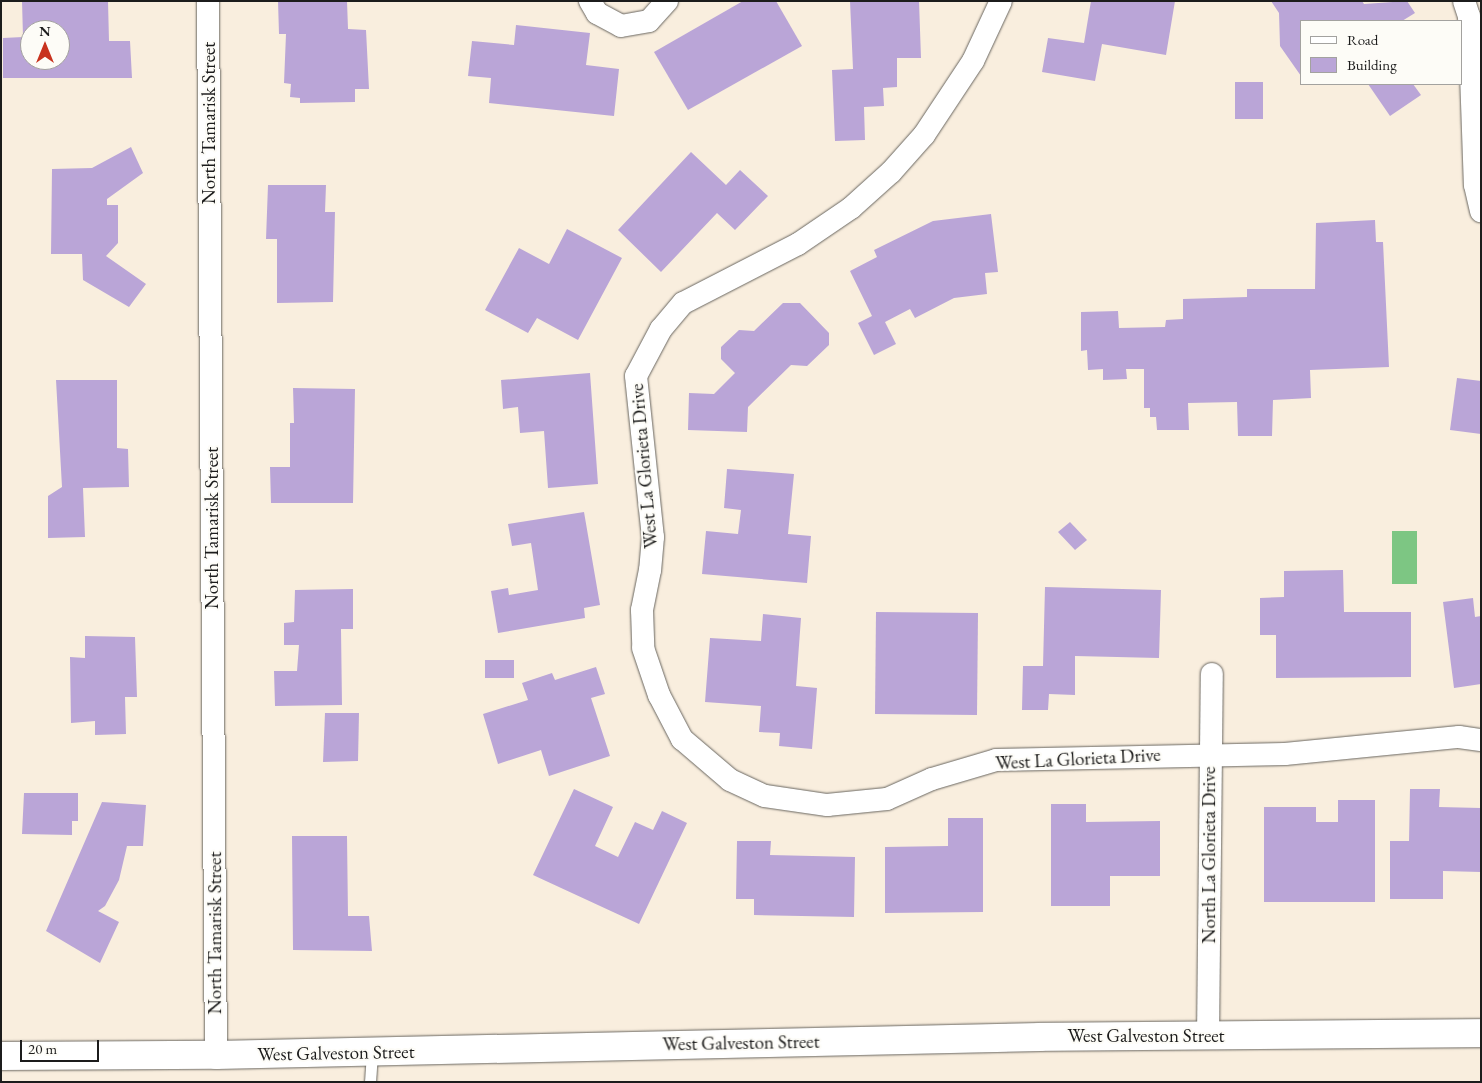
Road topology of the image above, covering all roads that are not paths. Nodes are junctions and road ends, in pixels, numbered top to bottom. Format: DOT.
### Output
graph roads {
  1 [pos="208,1"];
  2 [pos="590,1"];
  3 [pos="667,1"];
  4 [pos="1001,1"];
  5 [pos="1464,1"];
  6 [pos="1481,211"];
  7 [pos="1212,674"];
  8 [pos="1481,740"];
  9 [pos="1210,754"];
  10 [pos="1481,1033"];
  11 [pos="1208,1036"];
  12 [pos="372,1052"];
  13 [pos="216,1055"];
  14 [pos="1,1056"];
  15 [pos="370,1082"];
  1 -- 13 [label="street, North Tamarisk Street"];
  2 -- 3 [label="street"];
  4 -- 9 [label="street, West La Glorieta Drive"];
  5 -- 6 [label="street"];
  7 -- 9 [label="street, North La Glorieta Drive"];
  8 -- 9 [label="street, West La Glorieta Drive"];
  9 -- 11 [label="street, North La Glorieta Drive"];
  10 -- 11 [label="street, West Galveston Street"];
  11 -- 12 [label="street, West Galveston Street"];
  12 -- 13 [label="street, West Galveston Street"];
  12 -- 15 [label="lane"];
  13 -- 14 [label="street, West Galveston Street"];
}
